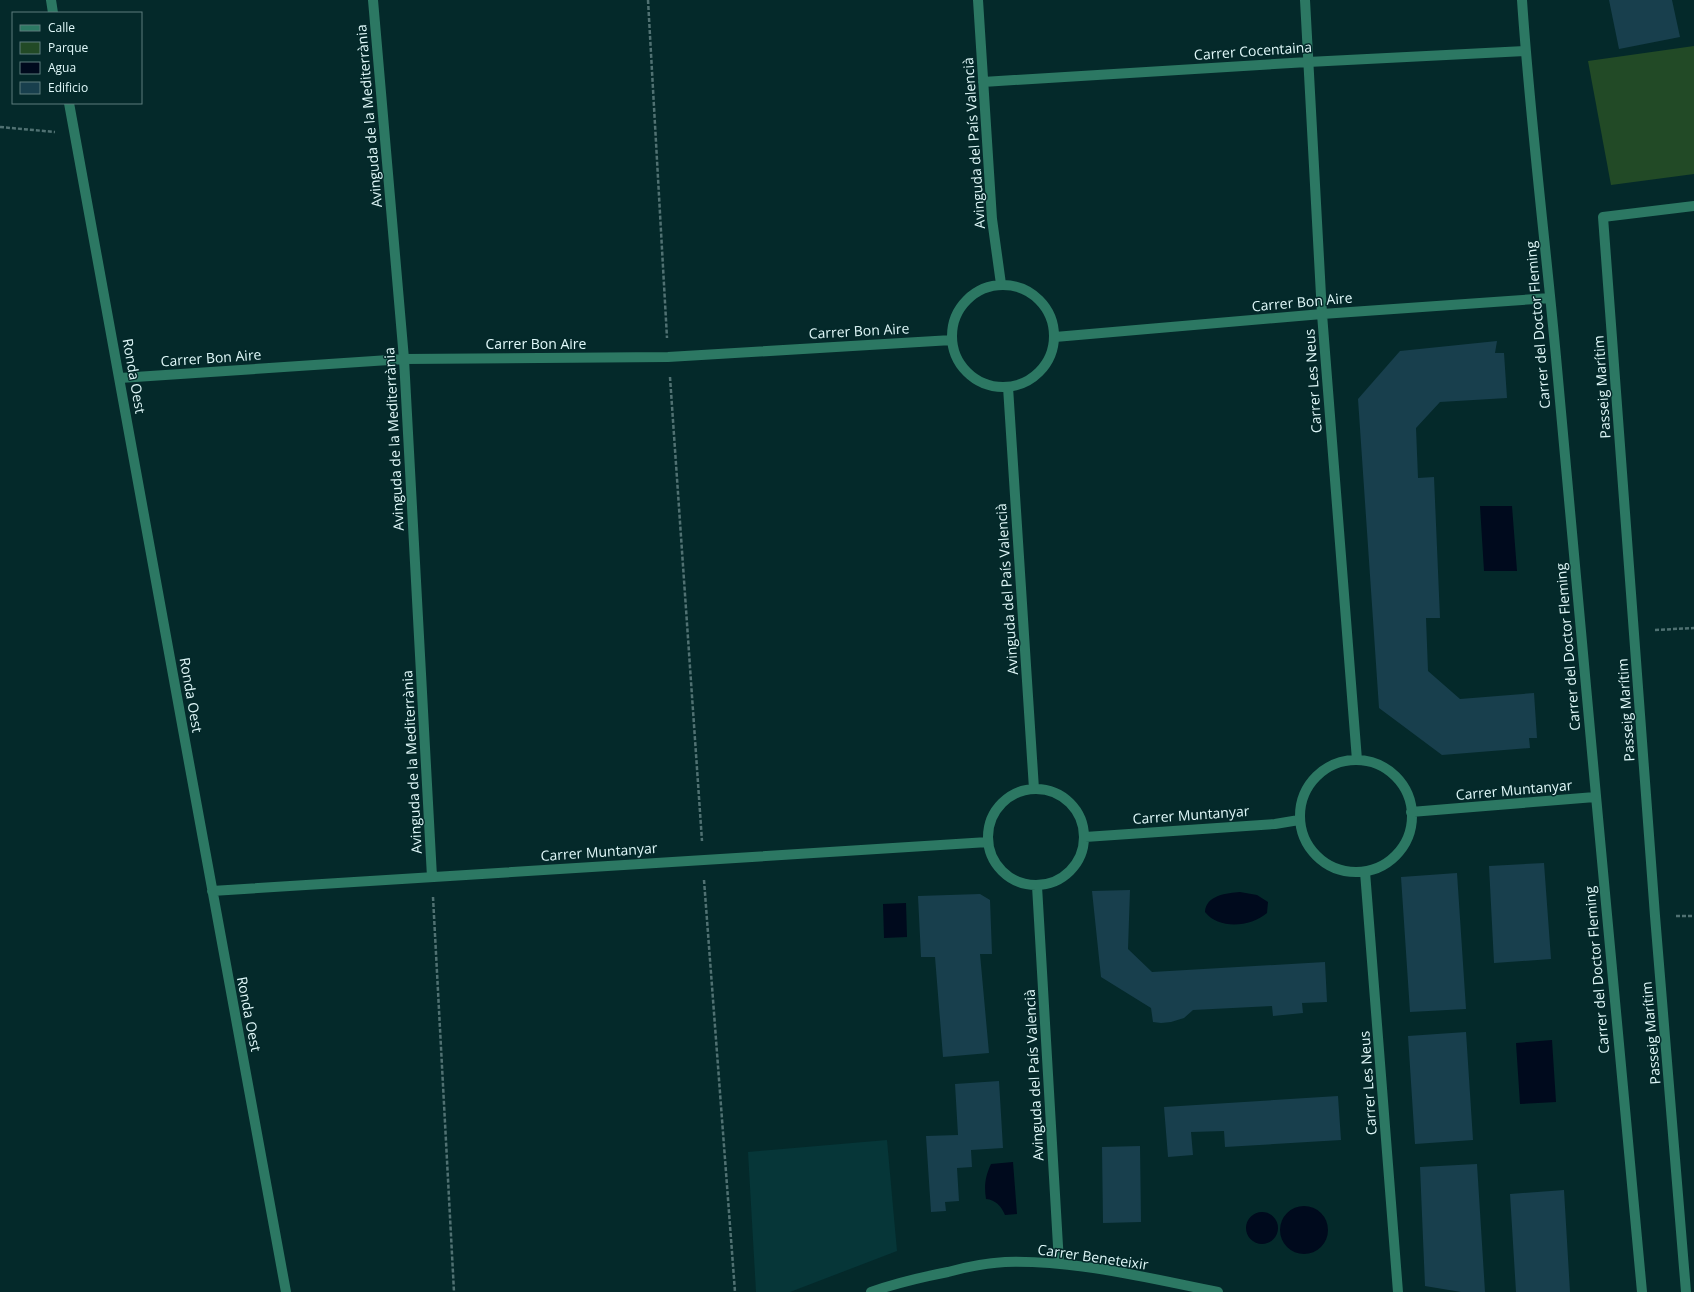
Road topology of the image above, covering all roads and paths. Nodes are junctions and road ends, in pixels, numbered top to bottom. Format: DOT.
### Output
graph roads {
  1 [pos="50,0"];
  2 [pos="373,0"];
  3 [pos="648,0"];
  4 [pos="978,0"];
  5 [pos="1305,0"];
  6 [pos="1522,0"];
  7 [pos="53,12"];
  8 [pos="1525,51"];
  9 [pos="1308,62"];
  10 [pos="983,82"];
  11 [pos="69,104"];
  12 [pos="0,127"];
  13 [pos="75,135"];
  14 [pos="1694,206"];
  15 [pos="1001,284"];
  16 [pos="1550,298"];
  17 [pos="1322,314"];
  18 [pos="1055,337"];
  19 [pos="952,340"];
  20 [pos="668,357"];
  21 [pos="404,359"];
  22 [pos="120,378"];
  23 [pos="1008,387"];
  24 [pos="1694,628"];
  25 [pos="1634,632"];
  26 [pos="1357,760"];
  27 [pos="1034,789"];
  28 [pos="1595,797"];
  29 [pos="1411,812"];
  30 [pos="1300,820"];
  31 [pos="1085,837"];
  32 [pos="988,842"];
  33 [pos="703,859"];
  34 [pos="1366,872"];
  35 [pos="432,877"];
  36 [pos="1038,886"];
  37 [pos="212,891"];
  38 [pos="1059,1263"];
  39 [pos="286,1292"];
  40 [pos="454,1292"];
  41 [pos="735,1292"];
  42 [pos="871,1292"];
  43 [pos="1218,1292"];
  44 [pos="1398,1292"];
  45 [pos="1642,1292"];
  46 [pos="1686,1292"];
  1 -- 7 [label="street"];
  2 -- 21 [label="street, Avinguda de la Mediterrània"];
  3 -- 20 [label="path"];
  4 -- 10 [label="street, Avinguda del País Valencià"];
  5 -- 9 [label="street, Carrer Les Neus"];
  6 -- 8 [label="street, Carrer del Doctor Fleming"];
  8 -- 9 [label="street, Carrer Cocentaina"];
  8 -- 16 [label="street, Carrer del Doctor Fleming"];
  9 -- 10 [label="street, Carrer Cocentaina"];
  9 -- 17 [label="street, Carrer Les Neus"];
  10 -- 15 [label="street, Avinguda del País Valencià"];
  11 -- 13 [label="street, Ronda Oest"];
  12 -- 13 [label="path"];
  13 -- 22 [label="street, Ronda Oest"];
  14 -- 25 [label="street, Passeig Marítim"];
  15 -- 18 [label="street"];
  15 -- 19 [label="street"];
  16 -- 17 [label="street, Carrer Bon Aire"];
  16 -- 28 [label="street, Carrer del Doctor Fleming"];
  17 -- 18 [label="street, Carrer Bon Aire"];
  17 -- 26 [label="street, Carrer Les Neus"];
  18 -- 23 [label="street"];
  19 -- 20 [label="street, Carrer Bon Aire"];
  19 -- 23 [label="street"];
  20 -- 21 [label="street, Carrer Bon Aire"];
  20 -- 33 [label="path"];
  21 -- 22 [label="street, Carrer Bon Aire"];
  21 -- 35 [label="street, Avinguda de la Mediterrània"];
  22 -- 37 [label="street, Ronda Oest"];
  23 -- 27 [label="street, Avinguda del País Valencià"];
  24 -- 25 [label="path"];
  25 -- 46 [label="street, Passeig Marítim"];
  26 -- 29 [label="street"];
  26 -- 30 [label="street"];
  27 -- 31 [label="street"];
  27 -- 32 [label="street"];
  28 -- 29 [label="street, Carrer Muntanyar"];
  28 -- 45 [label="street, Carrer del Doctor Fleming"];
  29 -- 34 [label="street"];
  30 -- 31 [label="street, Carrer Muntanyar"];
  30 -- 34 [label="street"];
  31 -- 36 [label="street"];
  32 -- 33 [label="street, Carrer Muntanyar"];
  32 -- 36 [label="street"];
  33 -- 35 [label="street, Carrer Muntanyar"];
  33 -- 41 [label="path"];
  34 -- 44 [label="street, Carrer Les Neus"];
  35 -- 37 [label="street, Carrer Muntanyar"];
  35 -- 40 [label="path"];
  36 -- 38 [label="street, Avinguda del País Valencià"];
  37 -- 39 [label="street, Ronda Oest"];
  38 -- 42 [label="street, Carrer Beneteixir"];
  38 -- 43 [label="street, Carrer Beneteixir"];
}
